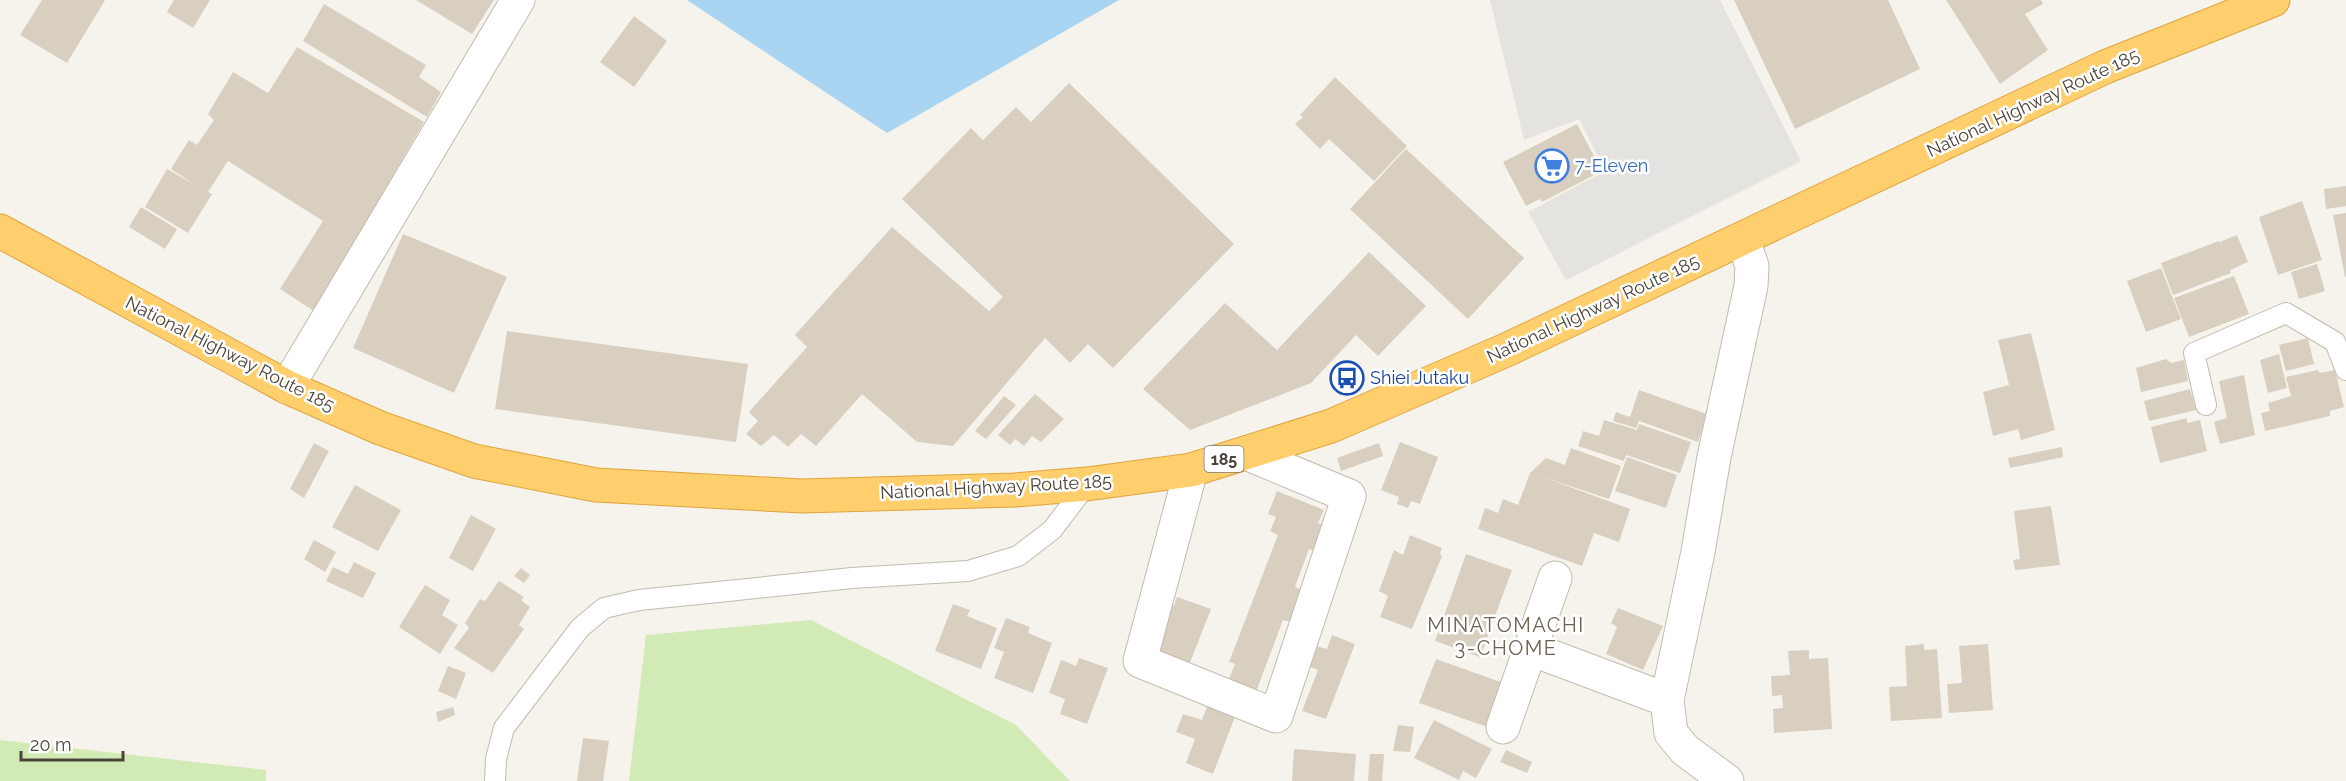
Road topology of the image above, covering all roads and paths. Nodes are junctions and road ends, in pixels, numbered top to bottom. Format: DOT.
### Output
graph roads {
  1 [pos="518,0"];
  2 [pos="2273,0"];
  3 [pos="0,231"];
  4 [pos="1743,240"];
  5 [pos="2346,370"];
  6 [pos="287,387"];
  7 [pos="2206,405"];
  8 [pos="1246,453"];
  9 [pos="1191,470"];
  10 [pos="1087,484"];
  11 [pos="1555,578"];
  12 [pos="1531,649"];
  13 [pos="1667,700"];
  14 [pos="1503,727"];
  15 [pos="495,781"];
  16 [pos="1727,781"];
  1 -- 6 [label="street"];
  2 -- 4 [label="highway, National Highway Route 185 / 185"];
  3 -- 6 [label="highway, National Highway Route 185 / 185"];
  4 -- 8 [label="highway, National Highway Route 185 / 185"];
  4 -- 13 [label="street"];
  5 -- 7 [label="lane"];
  6 -- 10 [label="highway, National Highway Route 185 / 185"];
  8 -- 9 [label="highway, National Highway Route 185 / 185"];
  8 -- 9 [label="street"];
  9 -- 10 [label="highway, National Highway Route 185 / 185"];
  10 -- 15 [label="lane"];
  11 -- 12 [label="street"];
  12 -- 13 [label="street"];
  12 -- 14 [label="street"];
  13 -- 16 [label="street"];
}
